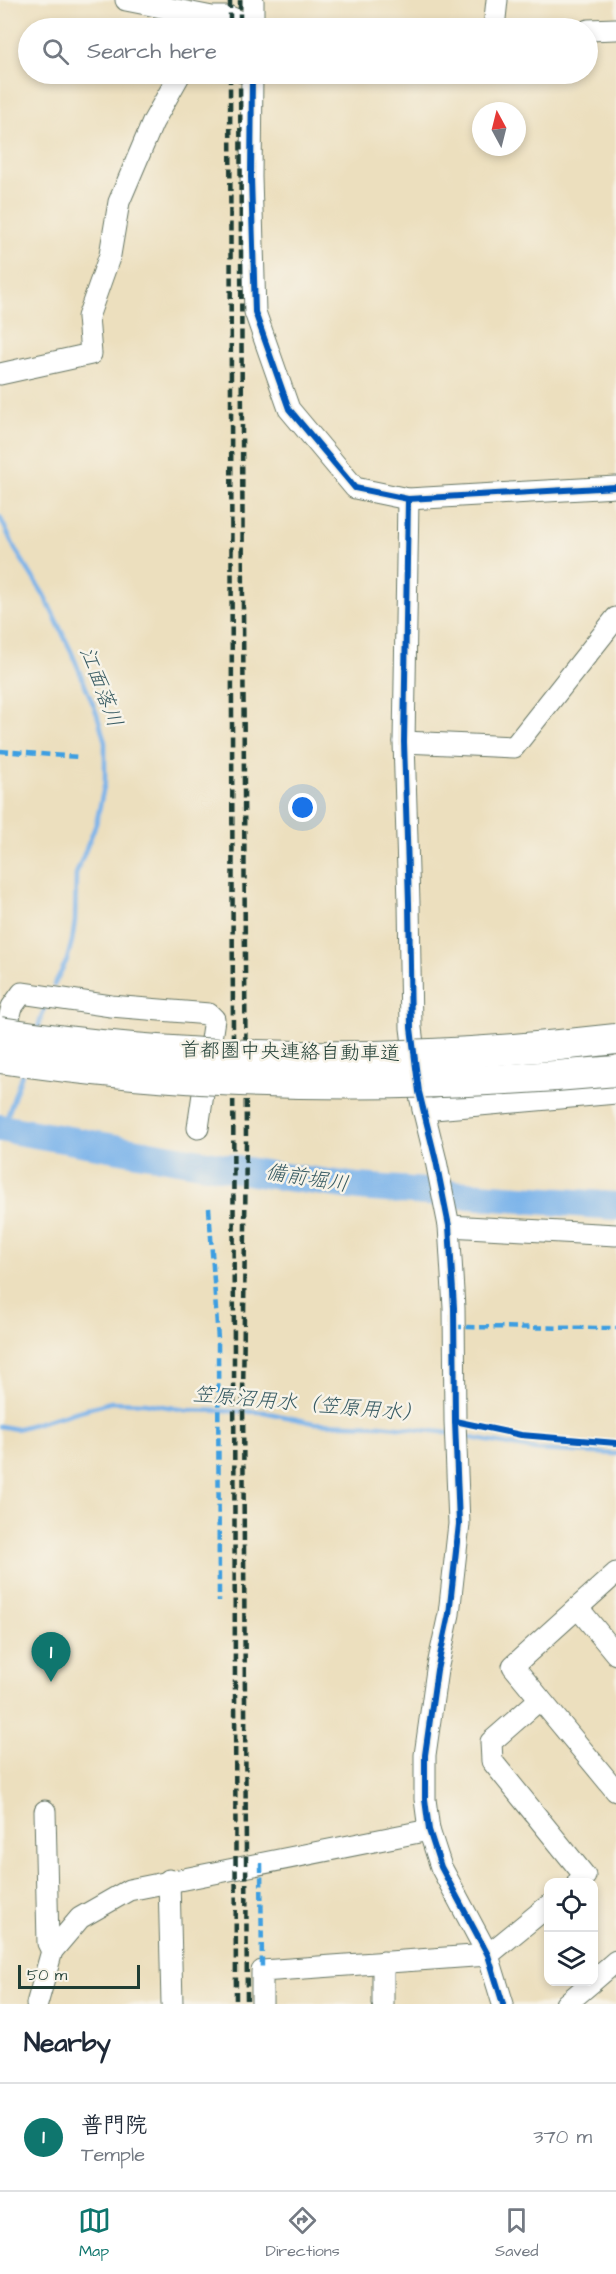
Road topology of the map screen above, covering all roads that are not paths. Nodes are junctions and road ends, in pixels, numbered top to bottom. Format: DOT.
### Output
graph roads {
  1 [pos="126,0"];
  2 [pos="253,0"];
  3 [pos="497,0"];
  4 [pos="194,18"];
  5 [pos="254,18"];
  6 [pos="495,18"];
  7 [pos="616,29"];
  8 [pos="598,30"];
  9 [pos="174,84"];
  10 [pos="252,84"];
  11 [pos="0,374"];
  12 [pos="616,487"];
  13 [pos="408,499"];
  14 [pos="616,618"];
  15 [pos="404,742"];
  16 [pos="4,1015"];
  17 [pos="616,1039"];
  18 [pos="0,1057"];
  19 [pos="616,1071"];
  20 [pos="616,1093"];
  21 [pos="423,1110"];
  22 [pos="198,1128"];
  23 [pos="448,1224"];
  24 [pos="616,1235"];
  25 [pos="616,1573"];
  26 [pos="578,1608"];
  27 [pos="616,1654"];
  28 [pos="540,1699"];
  29 [pos="616,1791"];
  30 [pos="45,1811"];
  31 [pos="429,1830"];
  32 [pos="583,1878"];
  33 [pos="169,1880"];
  34 [pos="544,1910"];
  35 [pos="52,1951"];
  36 [pos="488,1955"];
  37 [pos="616,1961"];
  38 [pos="383,1962"];
  39 [pos="598,1977"];
  40 [pos="587,1986"];
  41 [pos="37,2004"];
  42 [pos="172,2004"];
  43 [pos="262,2004"];
  44 [pos="383,2004"];
  45 [pos="503,2004"];
  46 [pos="566,2004"];
  1 -- 4 [label="street"];
  2 -- 5 [label="street"];
  3 -- 6 [label="street"];
  7 -- 8 [label="street"];
  9 -- 11 [label="street"];
  10 -- 13 [label="street"];
  12 -- 13 [label="street"];
  13 -- 15 [label="street"];
  14 -- 15 [label="street"];
  15 -- 21 [label="street"];
  16 -- 17 [label="highway, 首都圏中央連絡自動車道, bridge"];
  16 -- 18 [label="street"];
  16 -- 22 [label="street"];
  18 -- 19 [label="highway, 首都圏中央連絡自動車道, bridge"];
  20 -- 21 [label="street"];
  21 -- 23 [label="street"];
  23 -- 24 [label="street"];
  23 -- 31 [label="street"];
  25 -- 26 [label="street"];
  26 -- 27 [label="street"];
  26 -- 28 [label="street"];
  28 -- 29 [label="street"];
  28 -- 32 [label="street"];
  30 -- 35 [label="street"];
  31 -- 33 [label="street"];
  31 -- 36 [label="street"];
  33 -- 35 [label="street"];
  33 -- 42 [label="street"];
  34 -- 36 [label="street"];
  35 -- 41 [label="street"];
  36 -- 38 [label="street"];
  36 -- 45 [label="street"];
  37 -- 39 [label="street"];
  38 -- 43 [label="street"];
  38 -- 44 [label="street"];
  40 -- 46 [label="street"];
}
